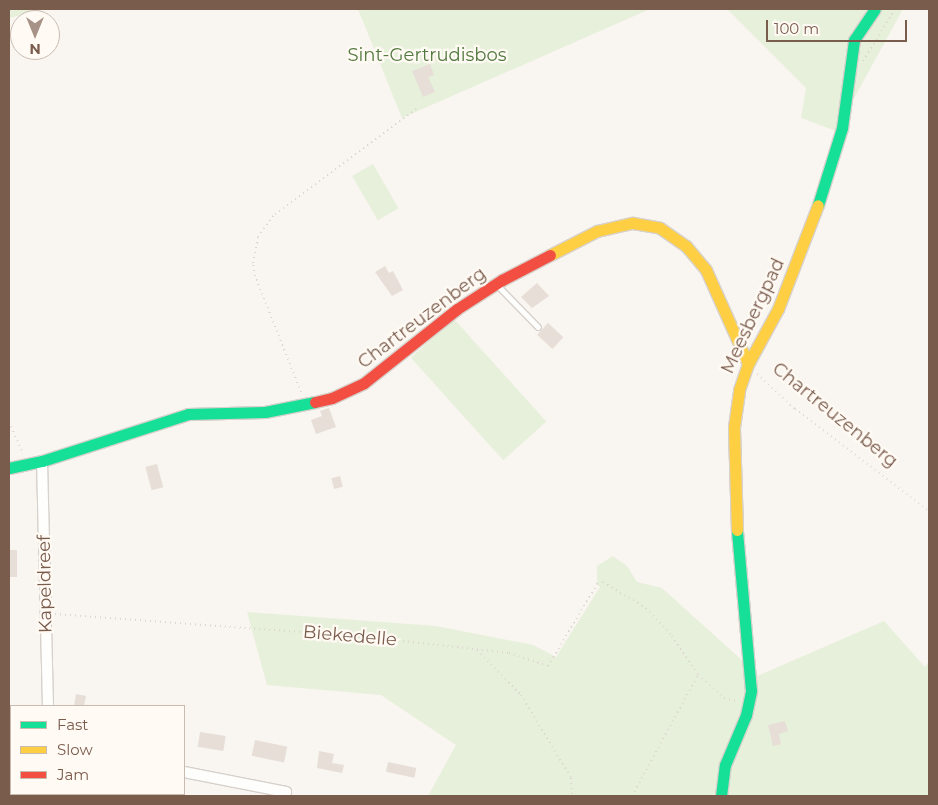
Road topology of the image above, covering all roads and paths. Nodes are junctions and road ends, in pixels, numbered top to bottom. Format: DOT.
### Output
graph roads {
  1 [pos="875,9"];
  2 [pos="895,9"];
  3 [pos="860,68"];
  4 [pos="417,108"];
  5 [pos="496,284"];
  6 [pos="538,327"];
  7 [pos="748,364"];
  8 [pos="305,406"];
  9 [pos="9,422"];
  10 [pos="42,462"];
  11 [pos="27,465"];
  12 [pos="9,468"];
  13 [pos="929,511"];
  14 [pos="45,614"];
  15 [pos="477,650"];
  16 [pos="698,675"];
  17 [pos="749,703"];
  18 [pos="48,705"];
  19 [pos="185,772"];
  20 [pos="285,796"];
  21 [pos="572,796"];
  22 [pos="632,796"];
  23 [pos="721,796"];
  1 -- 7 [label="street, Meesbergpad"];
  2 -- 3 [label="path"];
  4 -- 8 [label="path"];
  5 -- 6 [label="lane"];
  5 -- 7 [label="street, Chartreuzenberg"];
  5 -- 8 [label="street, Chartreuzenberg"];
  7 -- 13 [label="path, Chartreuzenberg"];
  7 -- 17 [label="street, Meesbergpad"];
  8 -- 10 [label="street, Chartreuzenberg"];
  9 -- 11 [label="path"];
  10 -- 11 [label="street, Chartreuzenberg"];
  10 -- 14 [label="street, Kapeldreef"];
  11 -- 12 [label="street, Chartreuzenberg"];
  14 -- 15 [label="path, Biekedelle"];
  14 -- 18 [label="street, Kapeldreef"];
  15 -- 16 [label="path, Biekedelle"];
  15 -- 21 [label="path"];
  16 -- 17 [label="path"];
  16 -- 22 [label="path"];
  17 -- 23 [label="street, Meesbergpad"];
  19 -- 20 [label="street"];
}
